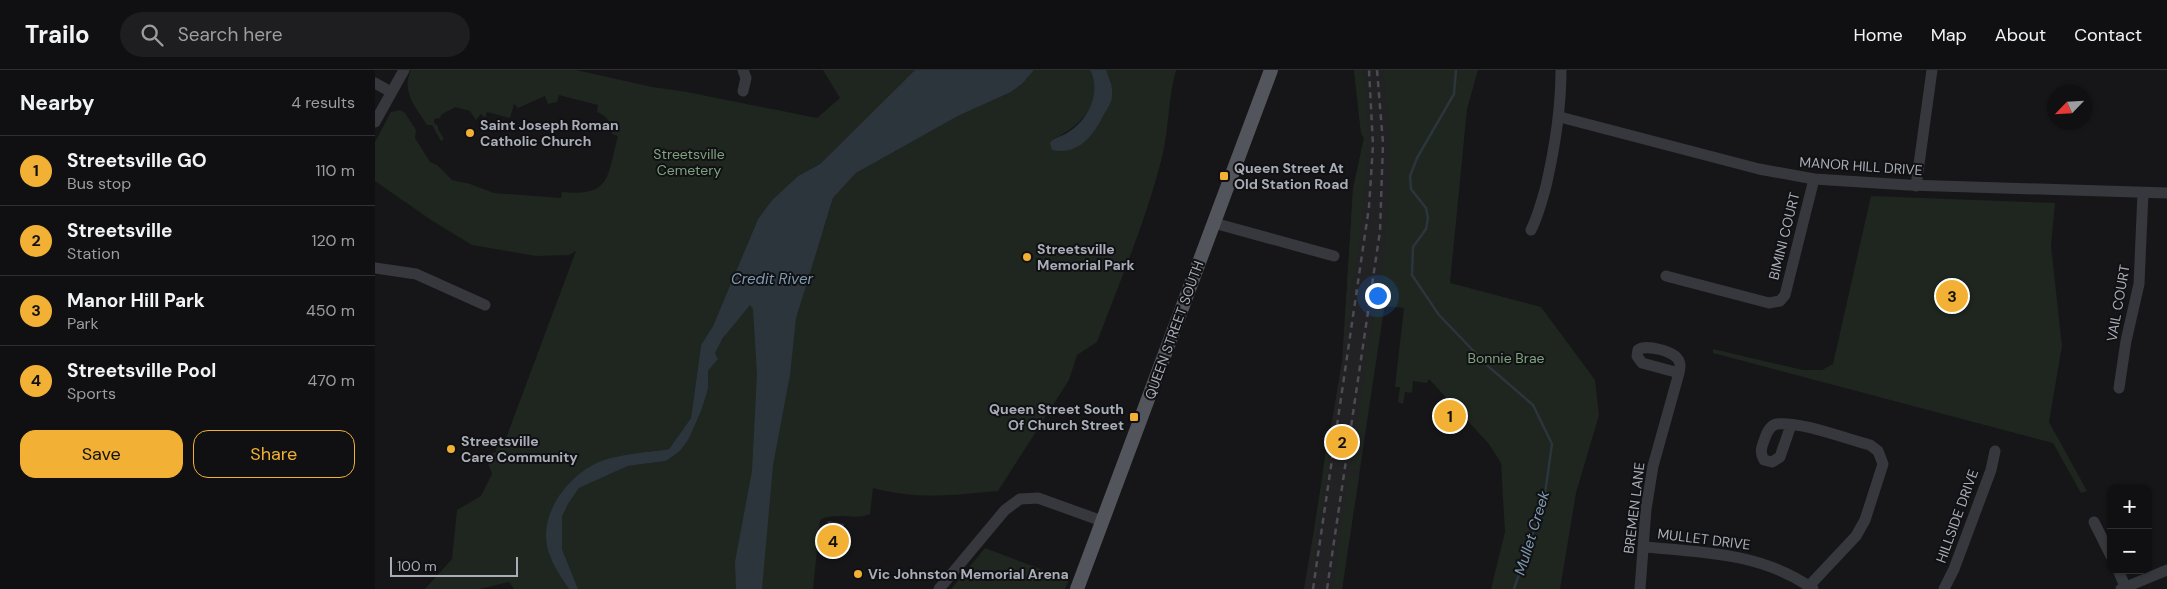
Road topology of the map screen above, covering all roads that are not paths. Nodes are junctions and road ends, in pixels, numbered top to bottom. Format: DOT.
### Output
graph roads {
  1 [pos="404,70"];
  2 [pos="743,70"];
  3 [pos="1271,70"];
  4 [pos="1561,70"];
  5 [pos="1932,70"];
  6 [pos="375,84"];
  7 [pos="743,91"];
  8 [pos="391,92"];
  9 [pos="1559,118"];
  10 [pos="375,122"];
  11 [pos="1814,179"];
  12 [pos="1916,186"];
  13 [pos="2143,193"];
  14 [pos="2167,194"];
  15 [pos="1214,223"];
  16 [pos="1531,230"];
  17 [pos="1334,256"];
  18 [pos="375,268"];
  19 [pos="1666,276"];
  20 [pos="485,305"];
  21 [pos="1679,374"];
  22 [pos="2119,388"];
  23 [pos="1791,425"];
  24 [pos="1995,451"];
  25 [pos="1102,521"];
  26 [pos="2094,522"];
  27 [pos="1644,547"];
  28 [pos="2107,548"];
  29 [pos="2167,570"];
  30 [pos="2119,574"];
  31 [pos="1811,588"];
  32 [pos="2123,588"];
  33 [pos="939,589"];
  34 [pos="1077,589"];
  35 [pos="1640,589"];
  36 [pos="1944,589"];
  1 -- 8 [label="street"];
  2 -- 7 [label="street"];
  3 -- 15 [label="main road, QUEEN STREET SOUTH"];
  4 -- 9 [label="street"];
  5 -- 12 [label="street"];
  6 -- 8 [label="street"];
  8 -- 10 [label="street"];
  9 -- 11 [label="street, MANOR HILL DRIVE"];
  9 -- 16 [label="street"];
  11 -- 12 [label="street, MANOR HILL DRIVE"];
  11 -- 19 [label="street, BIMINI COURT"];
  12 -- 13 [label="street, MANOR HILL DRIVE"];
  13 -- 14 [label="street, MANOR HILL DRIVE"];
  13 -- 22 [label="street, VAIL COURT"];
  15 -- 17 [label="street"];
  15 -- 25 [label="main road, QUEEN STREET SOUTH"];
  18 -- 20 [label="street"];
  21 -- 27 [label="street, BREMEN LANE"];
  23 -- 31 [label="street"];
  24 -- 36 [label="street, HILLSIDE DRIVE"];
  25 -- 33 [label="street"];
  25 -- 34 [label="main road, QUEEN STREET SOUTH"];
  26 -- 28 [label="street"];
  27 -- 31 [label="street, MULLET DRIVE"];
  27 -- 35 [label="street, BREMEN LANE"];
  29 -- 32 [label="street"];
  30 -- 32 [label="street"];
}
